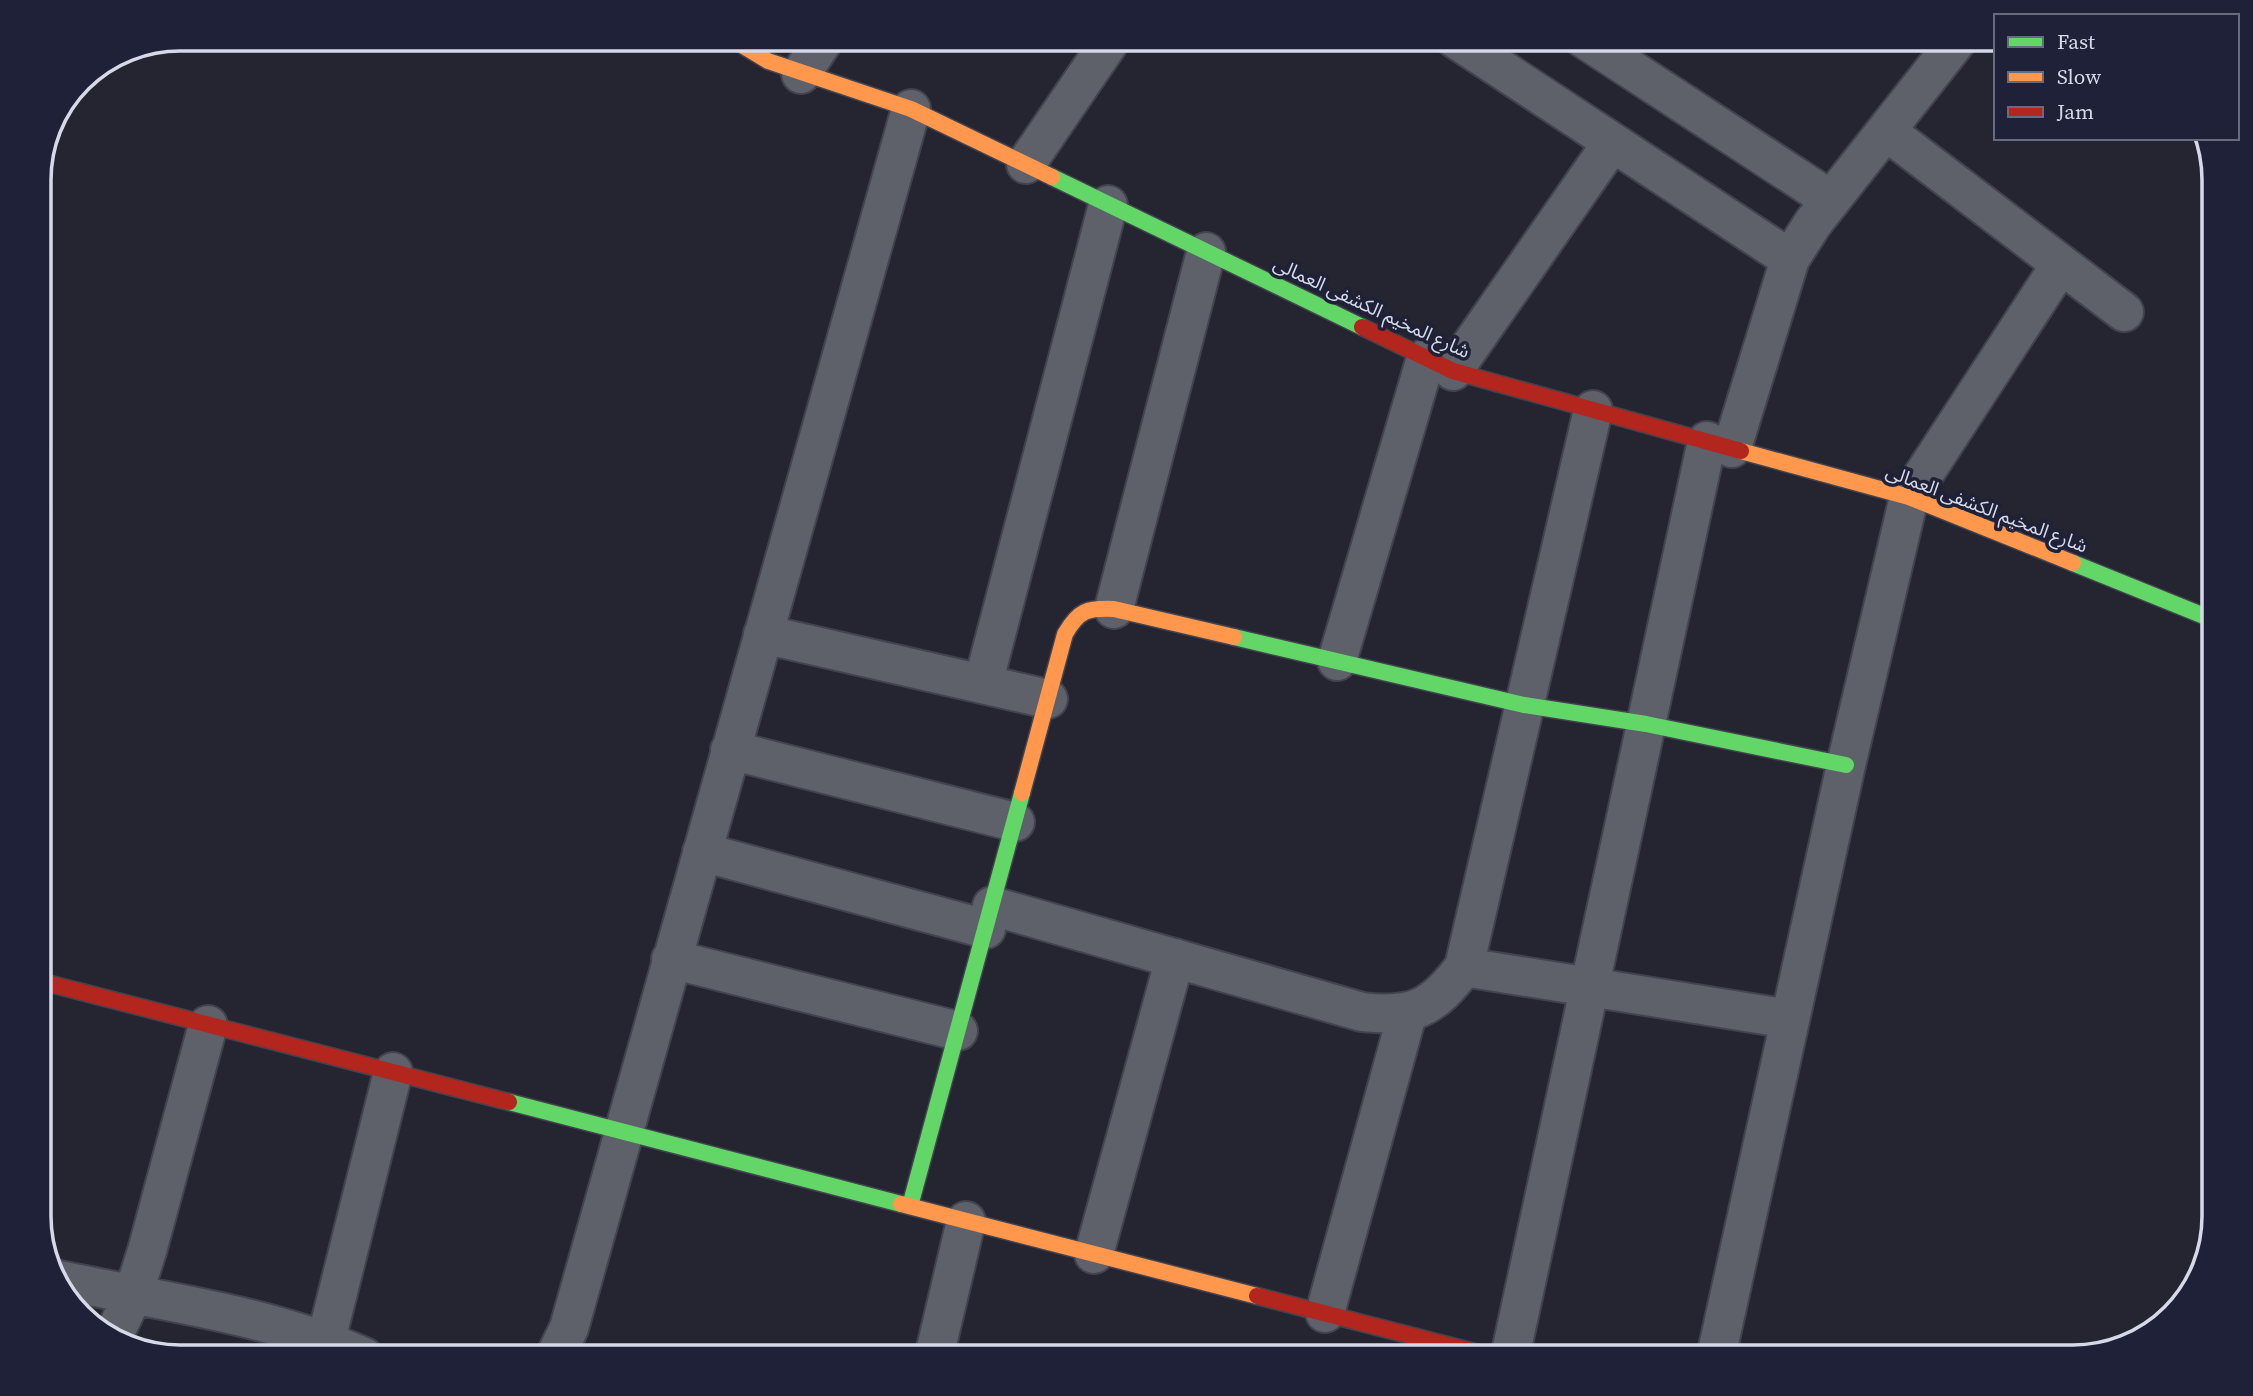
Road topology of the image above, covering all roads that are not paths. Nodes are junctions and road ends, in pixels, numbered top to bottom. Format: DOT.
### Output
graph roads {
  1 [pos="753,51"];
  2 [pos="816,51"];
  3 [pos="1103,51"];
  4 [pos="1474,51"];
  5 [pos="1604,51"];
  6 [pos="1949,51"];
  7 [pos="801,74"];
  8 [pos="911,110"];
  9 [pos="1886,131"];
  10 [pos="1612,143"];
  11 [pos="1026,164"];
  12 [pos="1831,200"];
  13 [pos="1108,205"];
  14 [pos="1206,252"];
  15 [pos="1790,259"];
  16 [pos="2061,264"];
  17 [pos="2124,312"];
  18 [pos="1439,365"];
  19 [pos="1593,410"];
  20 [pos="1719,444"];
  21 [pos="1909,497"];
  22 [pos="1114,609"];
  23 [pos="2202,615"];
  24 [pos="763,634"];
  25 [pos="1337,662"];
  26 [pos="983,684"];
  27 [pos="1048,699"];
  28 [pos="1524,705"];
  29 [pos="1646,724"];
  30 [pos="730,750"];
  31 [pos="1846,765"];
  32 [pos="1015,822"];
  33 [pos="702,852"];
  34 [pos="989,917"];
  35 [pos="1175,958"];
  36 [pos="671,959"];
  37 [pos="1464,967"];
  38 [pos="51,984"];
  39 [pos="1590,987"];
  40 [pos="1408,1011"];
  41 [pos="1790,1020"];
  42 [pos="208,1025"];
  43 [pos="958,1031"];
  44 [pos="393,1072"];
  45 [pos="622,1132"];
  46 [pos="910,1206"];
  47 [pos="966,1221"];
  48 [pos="1094,1254"];
  49 [pos="69,1282"];
  50 [pos="133,1295"];
  51 [pos="1325,1313"];
  52 [pos="117,1329"];
  53 [pos="326,1340"];
  54 [pos="337,1345"];
  55 [pos="561,1345"];
  56 [pos="937,1345"];
  57 [pos="1397,1345"];
  58 [pos="1513,1345"];
  59 [pos="1719,1345"];
  1 -- 7 [label="street, شارع المخيم الكشفى العمالى"];
  2 -- 7 [label="street"];
  3 -- 11 [label="street"];
  4 -- 10 [label="street"];
  5 -- 12 [label="street"];
  6 -- 9 [label="street"];
  7 -- 8 [label="street, شارع المخيم الكشفى العمالى"];
  8 -- 11 [label="street, شارع المخيم الكشفى العمالى"];
  8 -- 24 [label="street"];
  9 -- 12 [label="street"];
  9 -- 16 [label="street"];
  10 -- 15 [label="street"];
  10 -- 18 [label="street"];
  11 -- 13 [label="street, شارع المخيم الكشفى العمالى"];
  12 -- 15 [label="street"];
  13 -- 14 [label="street, شارع المخيم الكشفى العمالى"];
  13 -- 26 [label="street"];
  14 -- 18 [label="street, شارع المخيم الكشفى العمالى"];
  14 -- 22 [label="street"];
  15 -- 20 [label="street"];
  16 -- 17 [label="street"];
  16 -- 21 [label="street"];
  18 -- 19 [label="street, شارع المخيم الكشفى العمالى"];
  18 -- 25 [label="street"];
  19 -- 20 [label="street, شارع المخيم الكشفى العمالى"];
  19 -- 28 [label="street"];
  20 -- 21 [label="street, شارع المخيم الكشفى العمالى"];
  20 -- 29 [label="street"];
  21 -- 23 [label="street, شارع المخيم الكشفى العمالى"];
  21 -- 31 [label="street"];
  22 -- 25 [label="street"];
  22 -- 27 [label="street"];
  24 -- 26 [label="street"];
  24 -- 30 [label="street"];
  25 -- 28 [label="street"];
  26 -- 27 [label="street"];
  27 -- 32 [label="street"];
  28 -- 29 [label="street"];
  28 -- 37 [label="street"];
  29 -- 31 [label="street"];
  29 -- 39 [label="street"];
  30 -- 32 [label="street"];
  30 -- 33 [label="street"];
  31 -- 41 [label="street"];
  32 -- 34 [label="street"];
  33 -- 34 [label="street"];
  33 -- 36 [label="street"];
  34 -- 35 [label="street"];
  34 -- 43 [label="street"];
  35 -- 40 [label="street"];
  35 -- 48 [label="street"];
  36 -- 43 [label="street"];
  36 -- 45 [label="street"];
  37 -- 39 [label="street"];
  37 -- 40 [label="street"];
  38 -- 42 [label="street"];
  39 -- 41 [label="street"];
  39 -- 58 [label="street"];
  40 -- 51 [label="street"];
  41 -- 59 [label="street"];
  42 -- 44 [label="street"];
  42 -- 50 [label="street"];
  43 -- 46 [label="street"];
  44 -- 45 [label="street"];
  44 -- 53 [label="street"];
  45 -- 46 [label="street"];
  45 -- 55 [label="street"];
  46 -- 47 [label="street"];
  47 -- 48 [label="street"];
  47 -- 56 [label="street"];
  48 -- 51 [label="street"];
  49 -- 50 [label="street"];
  50 -- 52 [label="street"];
  50 -- 53 [label="street"];
  51 -- 57 [label="street"];
  53 -- 54 [label="street"];
}
